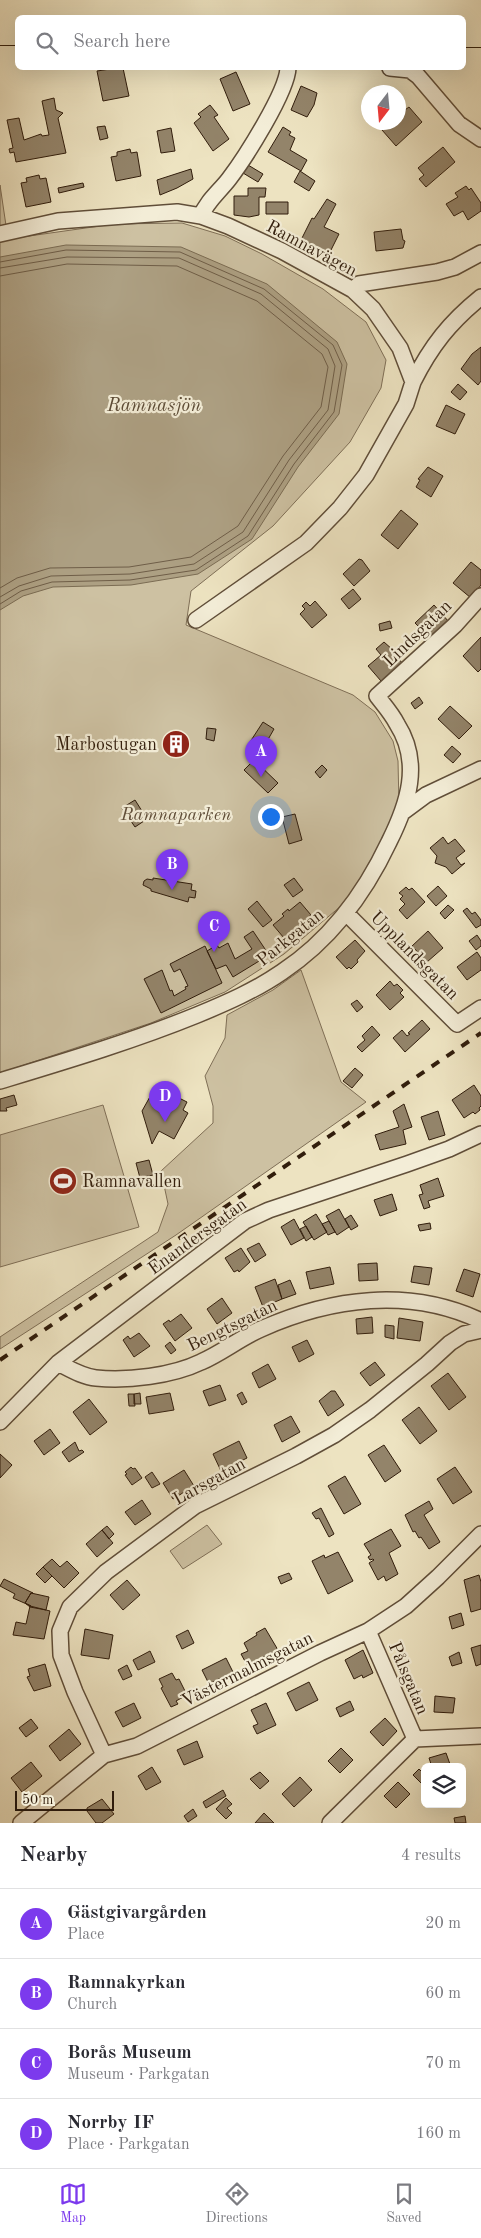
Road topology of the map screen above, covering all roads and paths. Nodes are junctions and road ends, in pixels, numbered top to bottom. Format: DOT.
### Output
graph roads {
  1 [pos="481,11"];
  2 [pos="0,12"];
  3 [pos="0,31"];
  4 [pos="15,31"];
  5 [pos="466,33"];
  6 [pos="481,33"];
  7 [pos="287,70"];
  8 [pos="410,70"];
  9 [pos="481,139"];
  10 [pos="201,216"];
  11 [pos="0,234"];
  12 [pos="481,253"];
  13 [pos="353,290"];
  14 [pos="481,297"];
  15 [pos="413,382"];
  16 [pos="481,596"];
  17 [pos="196,620"];
  18 [pos="378,696"];
  19 [pos="481,769"];
  20 [pos="404,812"];
  21 [pos="346,913"];
  22 [pos="481,1008"];
  23 [pos="0,1081"];
  24 [pos="481,1134"];
  25 [pos="481,1321"];
  26 [pos="481,1330"];
  27 [pos="58,1363"];
  28 [pos="0,1422"];
  29 [pos="481,1534"];
  30 [pos="368,1630"];
  31 [pos="481,1736"];
  32 [pos="415,1739"];
  33 [pos="104,1755"];
  34 [pos="21,1823"];
  35 [pos="330,1823"];
  1 -- 2 [label="highway"];
  3 -- 4 [label="highway"];
  5 -- 6 [label="highway"];
  7 -- 10 [label="street"];
  8 -- 9 [label="street"];
  10 -- 11 [label="street, Ramnavägen"];
  10 -- 13 [label="street, Ramnavägen"];
  12 -- 13 [label="street"];
  13 -- 15 [label="street, Ramnavägen"];
  14 -- 15 [label="street"];
  15 -- 17 [label="street"];
  16 -- 18 [label="street, Lindsgatan"];
  18 -- 20 [label="street, Parkgatan"];
  19 -- 20 [label="street"];
  20 -- 21 [label="street, Parkgatan"];
  21 -- 22 [label="street, Upplandsgatan"];
  21 -- 23 [label="street, Parkgatan"];
  24 -- 27 [label="street, Enandersgatan"];
  25 -- 27 [label="street, Bengtsgatan"];
  26 -- 33 [label="street, Larsgatan"];
  27 -- 28 [label="street, Enandersgatan"];
  29 -- 30 [label="street, Västermalmsgatan"];
  30 -- 32 [label="street, Pålsgatan"];
  30 -- 33 [label="street, Västermalmsgatan"];
  31 -- 32 [label="street"];
  32 -- 35 [label="street"];
  33 -- 34 [label="street, Västermalmsgatan"];
}
